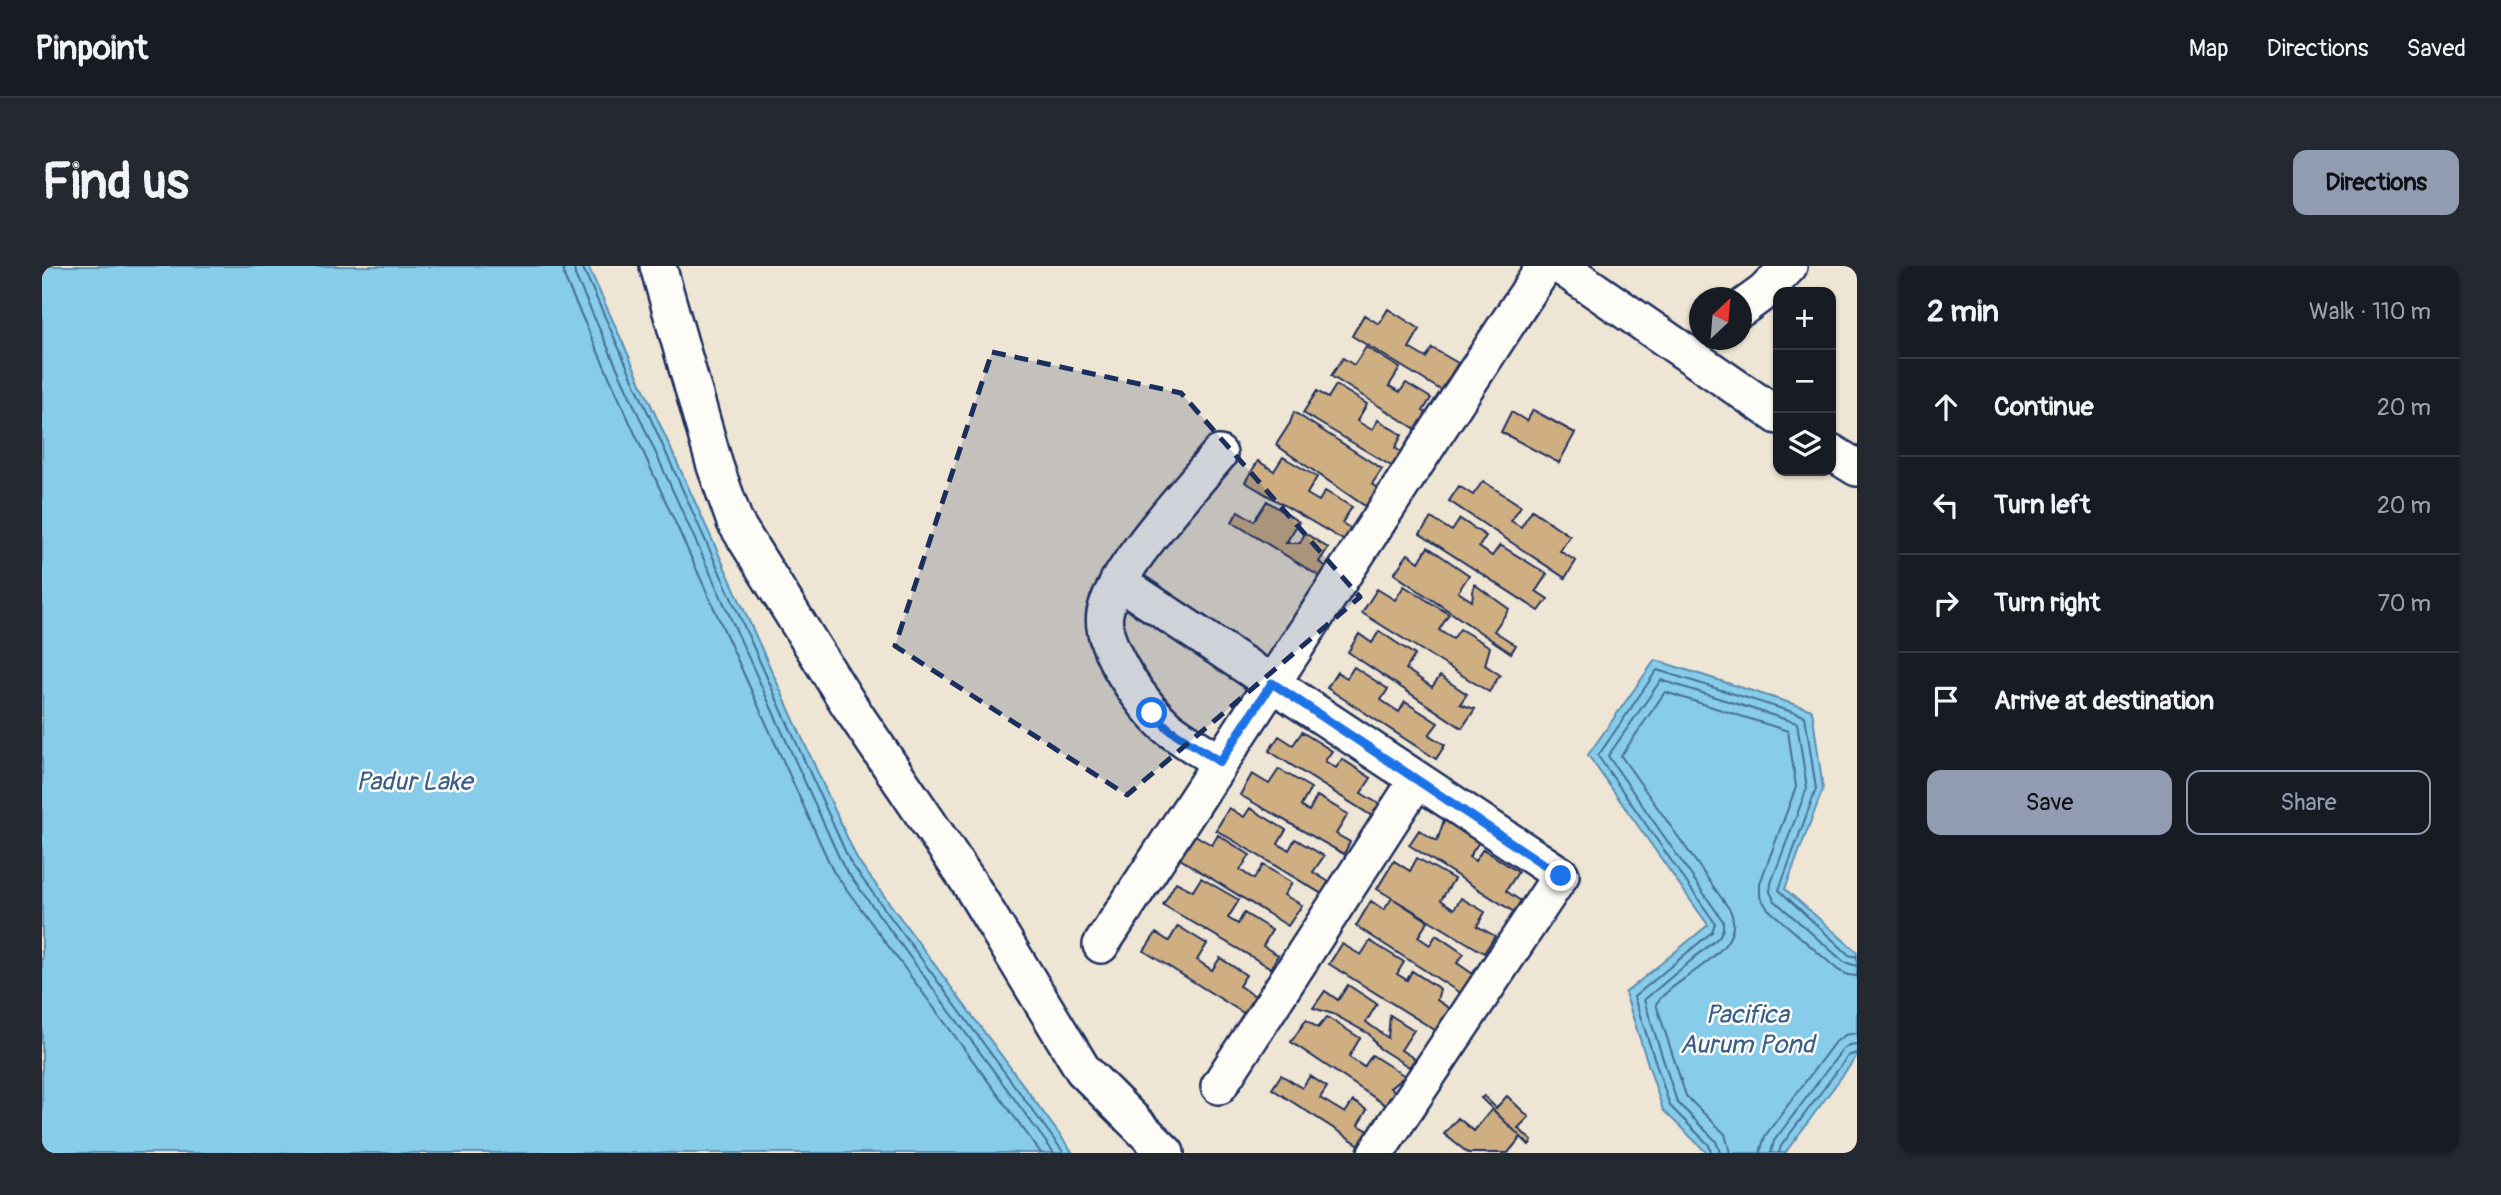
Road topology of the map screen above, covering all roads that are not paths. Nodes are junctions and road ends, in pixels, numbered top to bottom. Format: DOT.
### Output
graph roads {
  1 [pos="658,266"];
  2 [pos="1789,266"];
  3 [pos="1548,269"];
  4 [pos="1752,300"];
  5 [pos="1689,340"];
  6 [pos="1701,350"];
  7 [pos="1774,413"];
  8 [pos="1219,454"];
  9 [pos="1836,455"];
  10 [pos="1857,468"];
  11 [pos="1118,581"];
  12 [pos="1272,683"];
  13 [pos="1220,762"];
  14 [pos="1417,780"];
  15 [pos="1101,945"];
  16 [pos="1219,1086"];
  17 [pos="1166,1153"];
  18 [pos="1376,1153"];
  1 -- 17 [label="street"];
  2 -- 4 [label="street"];
  3 -- 5 [label="street"];
  3 -- 12 [label="street"];
  6 -- 7 [label="street"];
  8 -- 11 [label="street"];
  9 -- 10 [label="street"];
  11 -- 12 [label="street"];
  11 -- 13 [label="street"];
  12 -- 13 [label="street"];
  12 -- 14 [label="street"];
  13 -- 15 [label="street"];
  14 -- 16 [label="street"];
  14 -- 18 [label="street"];
}
